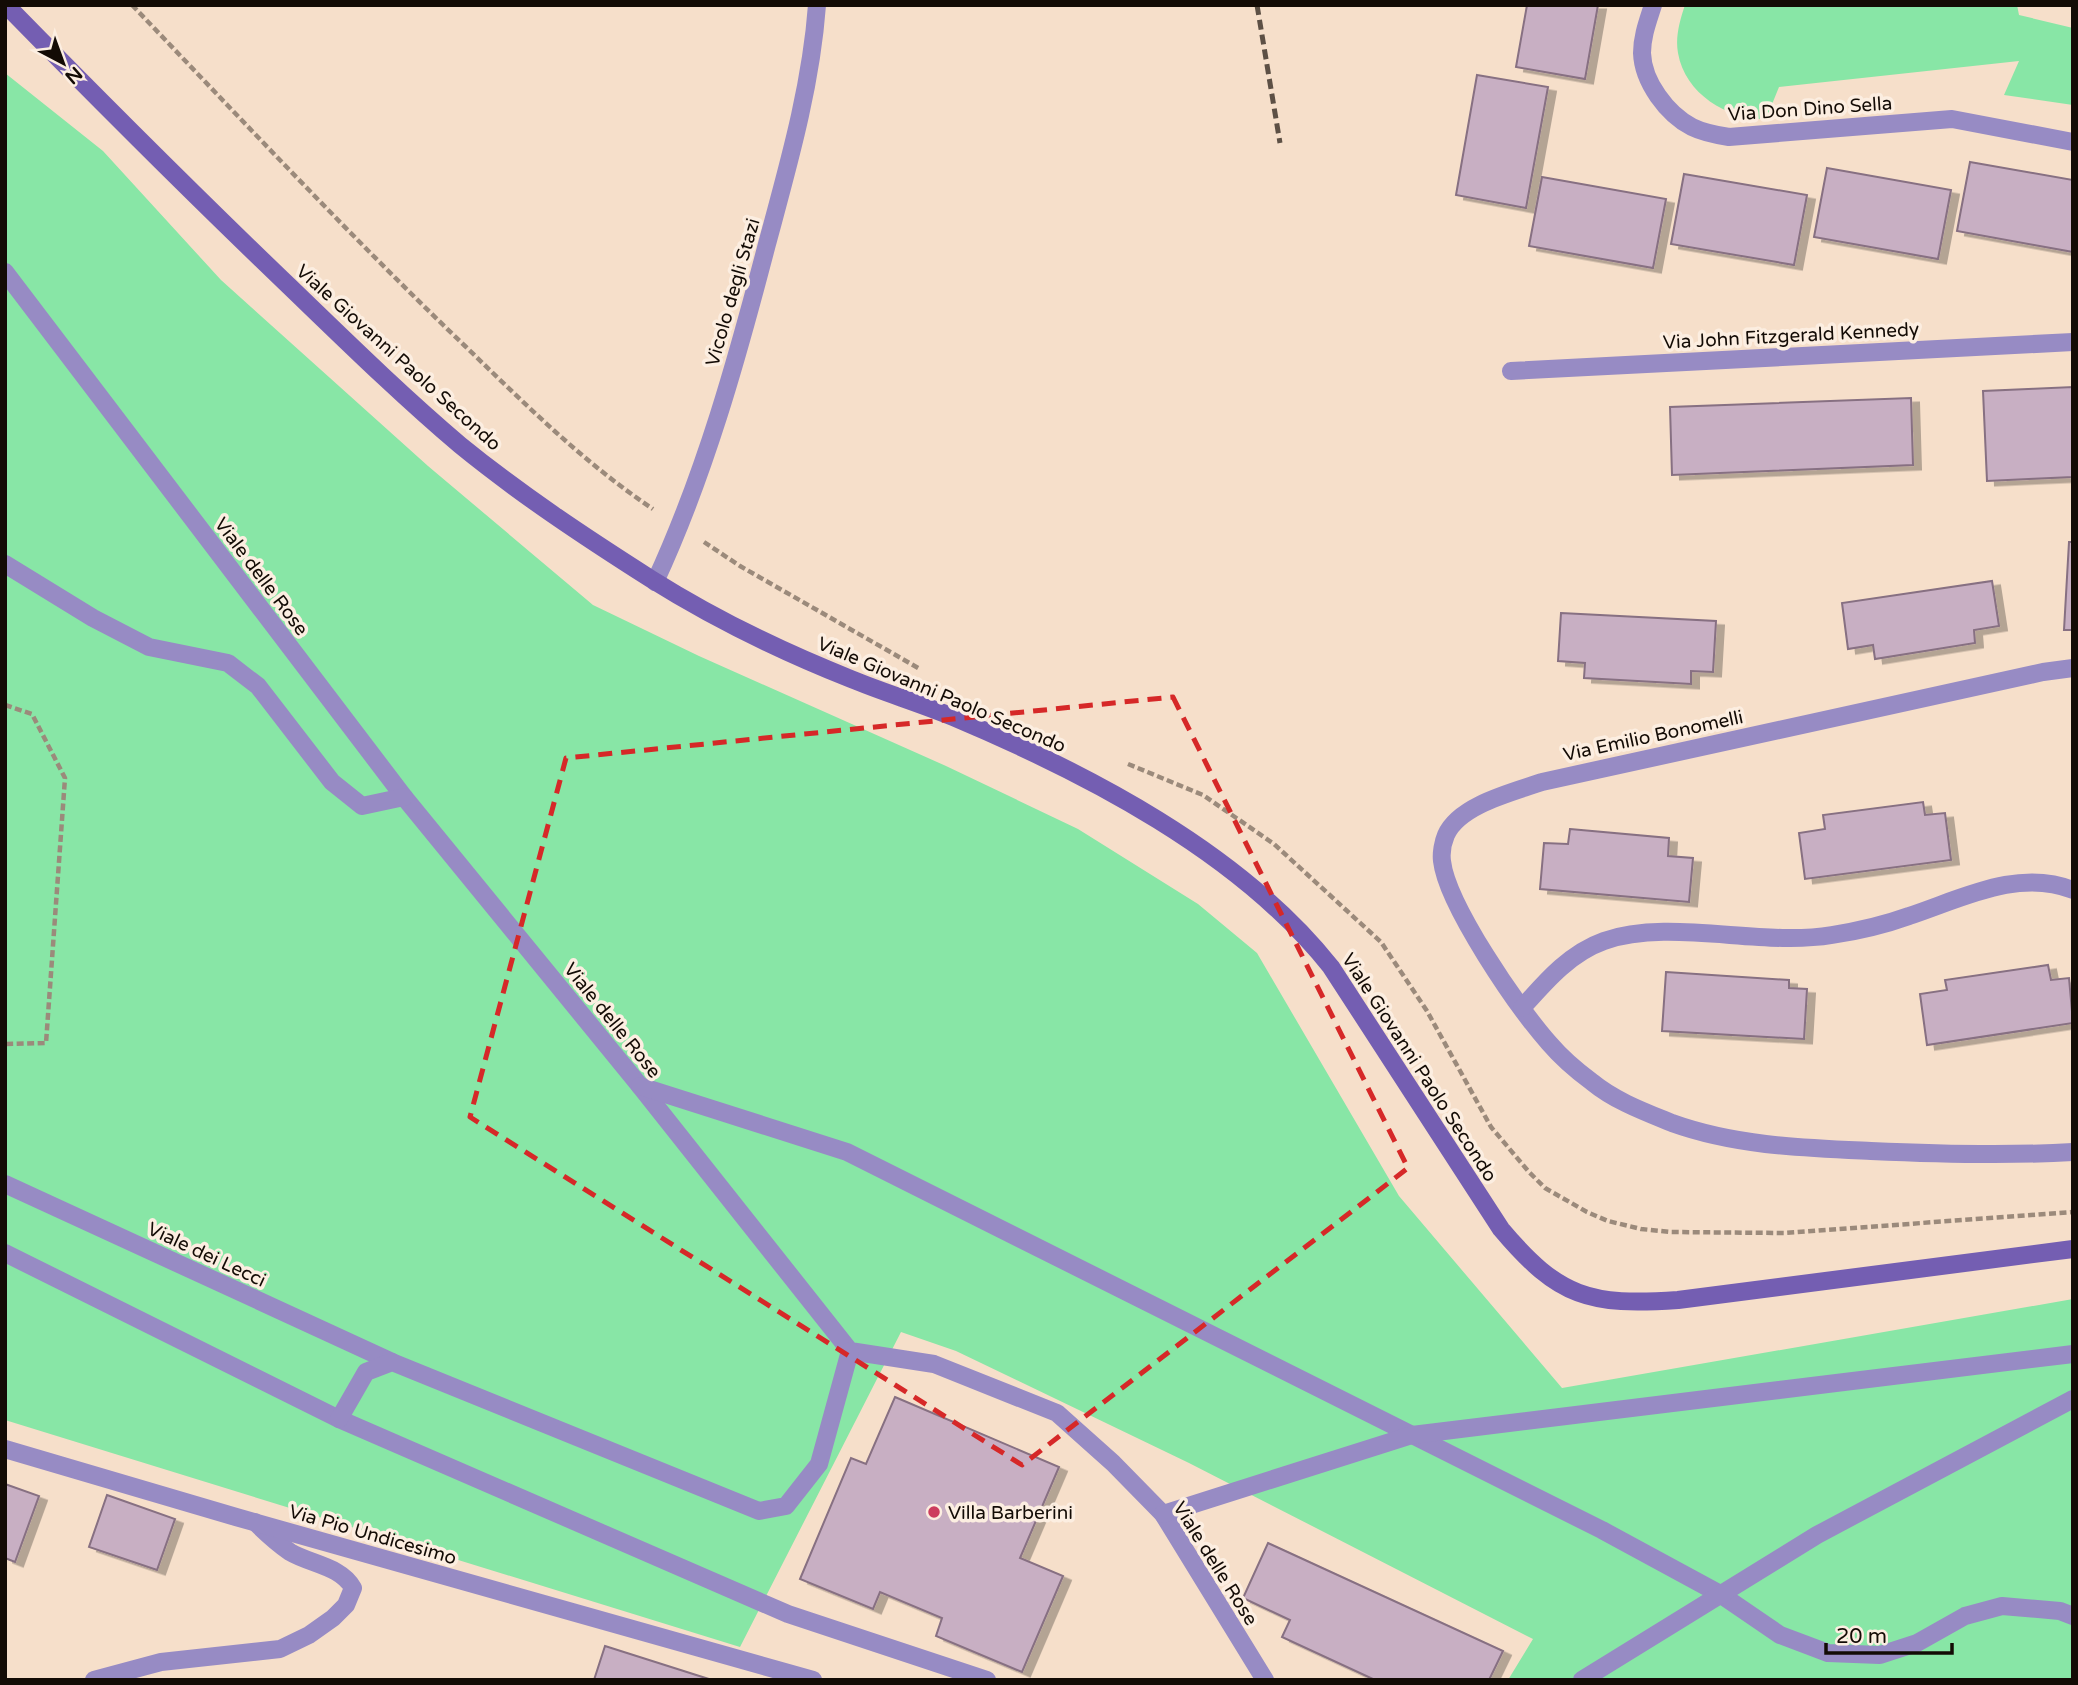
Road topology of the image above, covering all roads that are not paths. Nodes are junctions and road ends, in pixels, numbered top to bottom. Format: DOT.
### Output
graph roads {
  1 [pos="6,5"];
  2 [pos="817,5"];
  3 [pos="1653,5"];
  4 [pos="2073,142"];
  5 [pos="5,272"];
  6 [pos="2073,342"];
  7 [pos="1511,371"];
  8 [pos="5,564"];
  9 [pos="656,582"];
  10 [pos="2073,668"];
  11 [pos="404,797"];
  12 [pos="2073,890"];
  13 [pos="1522,1008"];
  14 [pos="640,1086"];
  15 [pos="2073,1152"];
  16 [pos="5,1184"];
  17 [pos="2073,1249"];
  18 [pos="5,1253"];
  19 [pos="850,1351"];
  20 [pos="2073,1354"];
  21 [pos="392,1362"];
  22 [pos="2073,1399"];
  23 [pos="340,1419"];
  24 [pos="1412,1435"];
  25 [pos="5,1449"];
  26 [pos="1163,1514"];
  27 [pos="256,1522"];
  28 [pos="1720,1594"];
  29 [pos="2067,1613"];
  30 [pos="94,1680"];
  31 [pos="813,1680"];
  32 [pos="987,1680"];
  33 [pos="1265,1680"];
  34 [pos="1582,1680"];
  1 -- 9 [label="main road, Viale Giovanni Paolo Secondo"];
  2 -- 9 [label="street, Vicolo degli Stazi"];
  3 -- 4 [label="street, Via Don Dino Sella"];
  5 -- 11 [label="street, Viale delle Rose"];
  6 -- 7 [label="street, Via John Fitzgerald Kennedy"];
  8 -- 11 [label="street"];
  9 -- 17 [label="main road, Viale Giovanni Paolo Secondo"];
  10 -- 13 [label="street, Via Emilio Bonomelli"];
  11 -- 14 [label="street, Viale delle Rose"];
  12 -- 13 [label="street"];
  13 -- 15 [label="street, Via Emilio Bonomelli"];
  14 -- 19 [label="street, Viale delle Rose"];
  14 -- 24 [label="street"];
  16 -- 21 [label="street, Viale dei Lecci"];
  18 -- 23 [label="street"];
  19 -- 21 [label="street, Viale dei Lecci"];
  19 -- 26 [label="street, Viale delle Rose"];
  20 -- 24 [label="street"];
  21 -- 23 [label="street"];
  22 -- 28 [label="street"];
  23 -- 32 [label="street"];
  24 -- 26 [label="street"];
  24 -- 28 [label="street"];
  25 -- 27 [label="street, Via Pio Undicesimo"];
  26 -- 33 [label="street, Viale delle Rose"];
  27 -- 30 [label="street"];
  27 -- 31 [label="street, Via Pio Undicesimo"];
  28 -- 29 [label="street"];
  28 -- 34 [label="street"];
}
